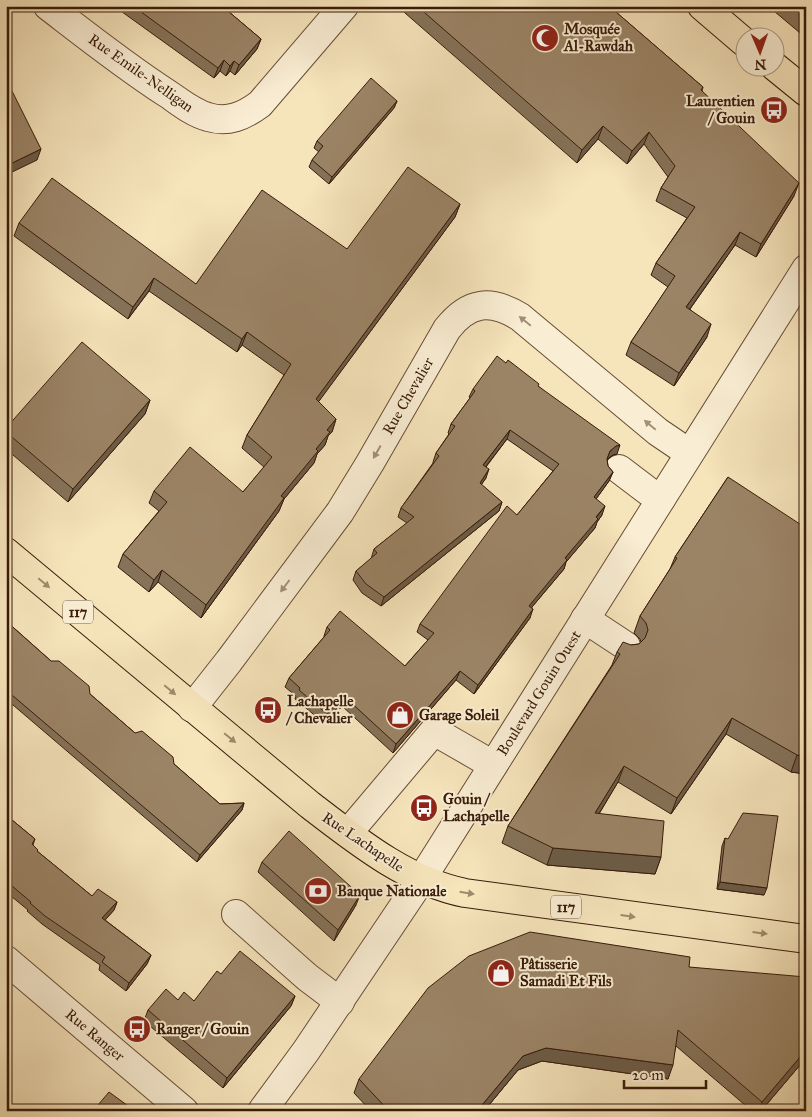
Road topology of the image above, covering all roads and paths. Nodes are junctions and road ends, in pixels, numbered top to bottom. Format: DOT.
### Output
graph roads {
  1 [pos="48,6"];
  2 [pos="344,6"];
  3 [pos="702,6"];
  4 [pos="734,33"];
  5 [pos="784,74"];
  6 [pos="806,92"];
  7 [pos="806,269"];
  8 [pos="689,453"];
  9 [pos="619,469"];
  10 [pos="661,499"];
  11 [pos="6,552"];
  12 [pos="585,619"];
  13 [pos="626,646"];
  14 [pos="192,708"];
  15 [pos="493,765"];
  16 [pos="348,833"];
  17 [pos="421,880"];
  18 [pos="236,914"];
  19 [pos="806,939"];
  20 [pos="6,960"];
  21 [pos="340,1002"];
  22 [pos="184,1111"];
  23 [pos="262,1111"];
  1 -- 2 [label="street, Rue Emile-Nelligan"];
  3 -- 4 [label="main road"];
  5 -- 6 [label="main road"];
  7 -- 8 [label="street, Boulevard Gouin Ouest"];
  8 -- 10 [label="street, Boulevard Gouin Ouest"];
  8 -- 14 [label="street, Rue Chevalier, one-way"];
  9 -- 10 [label="street"];
  10 -- 12 [label="street, Boulevard Gouin Ouest"];
  11 -- 14 [label="main road, Rue Lachapelle / 117, one-way"];
  12 -- 13 [label="street"];
  12 -- 15 [label="street, Boulevard Gouin Ouest"];
  14 -- 16 [label="main road, Rue Lachapelle / 117, one-way"];
  15 -- 16 [label="street"];
  15 -- 17 [label="street, Boulevard Gouin Ouest"];
  16 -- 17 [label="main road, Rue Lachapelle / 117"];
  17 -- 19 [label="main road, Rue Lachapelle / 117, one-way"];
  17 -- 21 [label="street, Boulevard Gouin Ouest"];
  18 -- 21 [label="street"];
  20 -- 22 [label="street, Rue Ranger"];
  21 -- 23 [label="street, Boulevard Gouin Ouest"];
}
